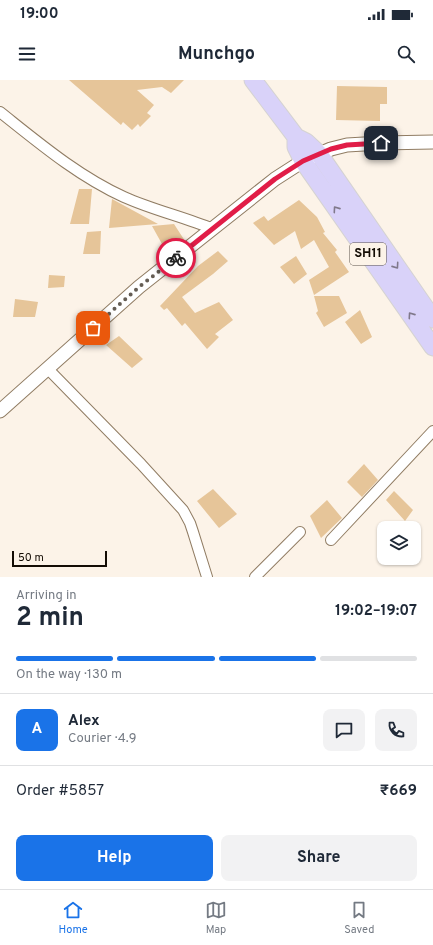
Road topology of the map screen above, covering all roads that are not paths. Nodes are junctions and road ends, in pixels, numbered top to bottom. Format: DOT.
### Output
graph roads {
  1 [pos="253,80"];
  2 [pos="0,112"];
  3 [pos="296,137"];
  4 [pos="433,142"];
  5 [pos="318,154"];
  6 [pos="303,161"];
  7 [pos="213,229"];
  8 [pos="433,319"];
  9 [pos="433,347"];
  10 [pos="48,368"];
  11 [pos="0,411"];
  12 [pos="433,432"];
  13 [pos="300,532"];
  14 [pos="330,540"];
  15 [pos="207,577"];
  16 [pos="255,577"];
  1 -- 3 [label="main road, SH11"];
  2 -- 7 [label="street"];
  3 -- 5 [label="main road, SH11"];
  3 -- 6 [label="main road, SH11"];
  4 -- 5 [label="street"];
  5 -- 6 [label="street"];
  5 -- 8 [label="main road, SH11, one-way"];
  6 -- 7 [label="street"];
  9 -- 6 [label="main road, SH11, one-way"];
  7 -- 10 [label="street"];
  10 -- 11 [label="street"];
  10 -- 15 [label="street"];
  12 -- 14 [label="street"];
  13 -- 16 [label="street"];
}
